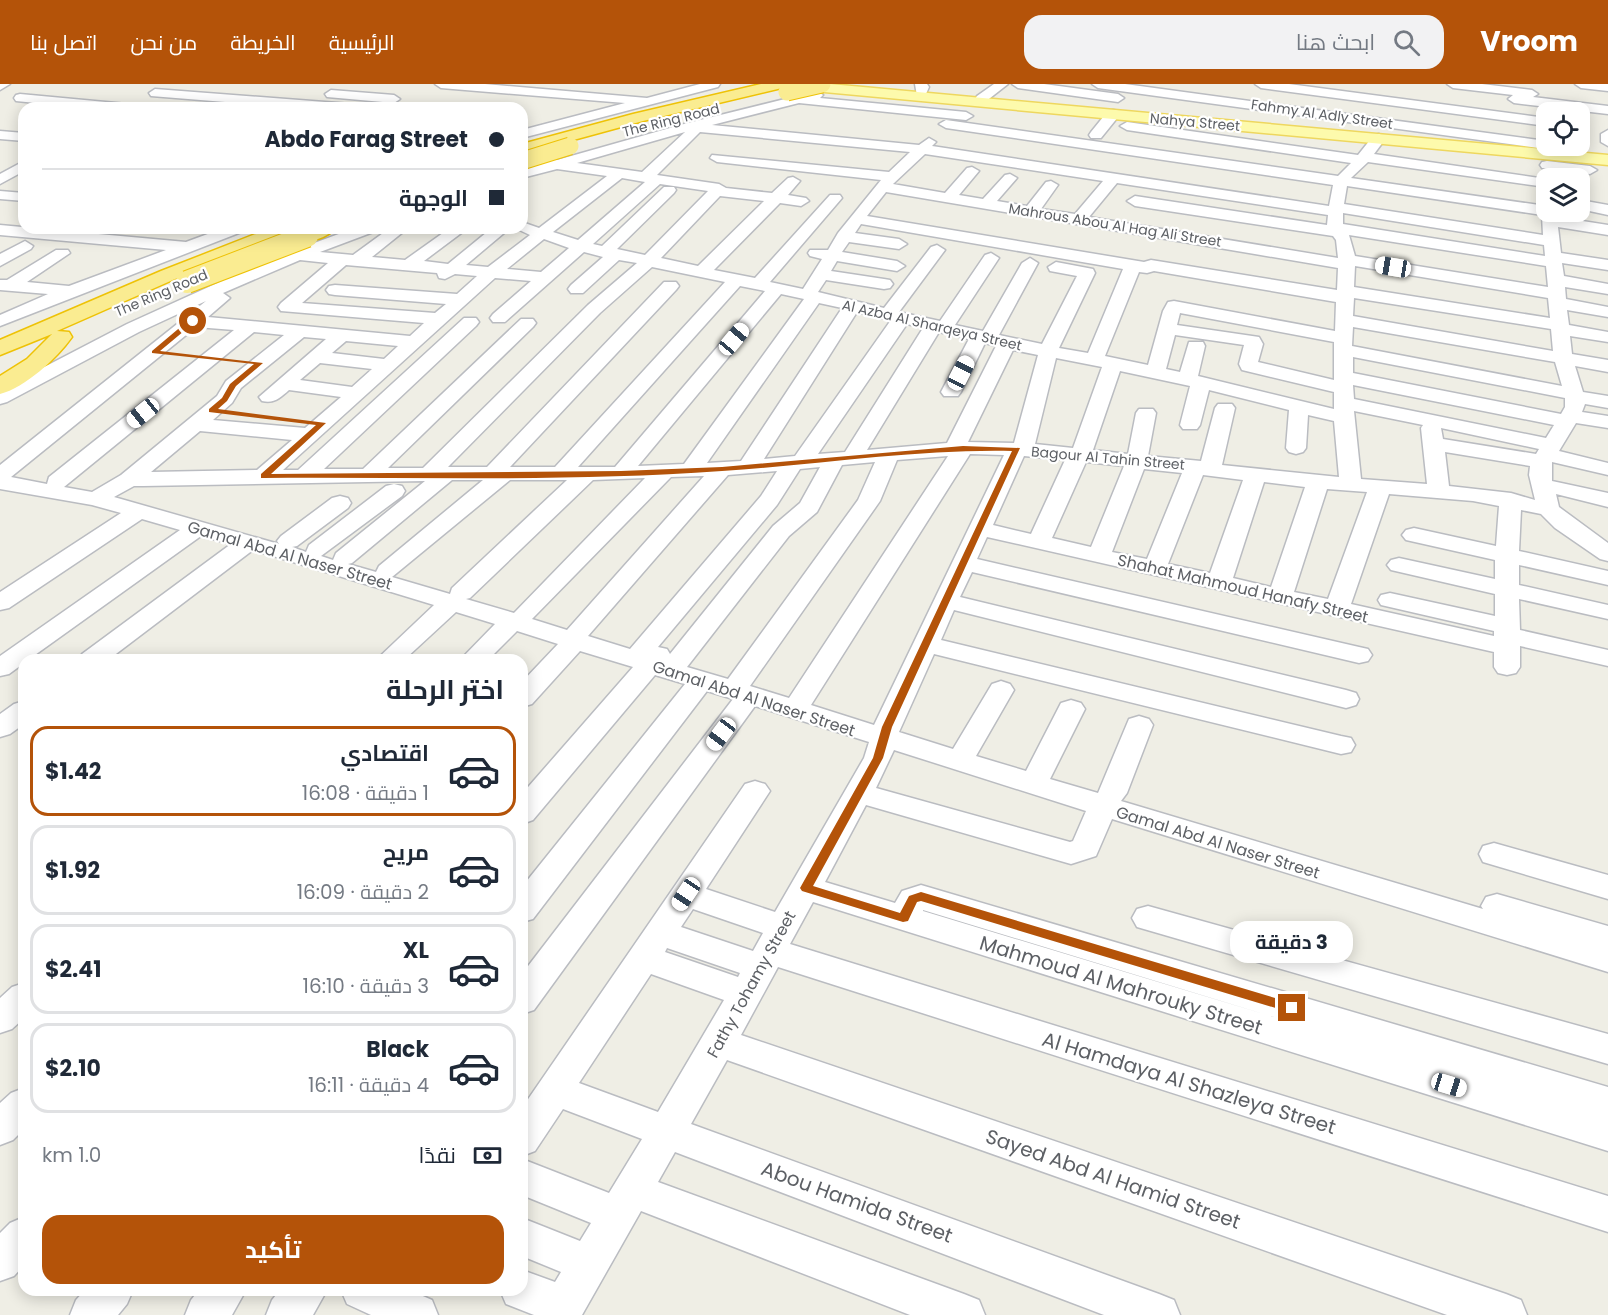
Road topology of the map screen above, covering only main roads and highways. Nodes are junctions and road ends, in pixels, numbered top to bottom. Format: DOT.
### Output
graph roads {
  1 [pos="816,84"];
  2 [pos="834,87"];
  3 [pos="783,89"];
  4 [pos="921,89"];
  5 [pos="1095,96"];
  6 [pos="974,100"];
  7 [pos="562,143"];
  8 [pos="528,148"];
  9 [pos="1608,156"];
  10 [pos="528,158"];
  11 [pos="1608,160"];
  12 [pos="1547,162"];
  13 [pos="297,234"];
  14 [pos="233,236"];
  15 [pos="37,331"];
  16 [pos="61,337"];
  17 [pos="0,340"];
  18 [pos="0,348"];
  19 [pos="0,367"];
  20 [pos="0,387"];
  1 -- 2 [label="main road, Nahya Street"];
  2 -- 3 [label="main road, Nahya Street"];
  2 -- 4 [label="main road, Nahya Street"];
  2 -- 6 [label="main road, Nahya Street"];
  3 -- 7 [label="highway, The Ring Road"];
  3 -- 7 [label="highway, The Ring Road"];
  4 -- 6 [label="main road, Nahya Street"];
  5 -- 6 [label="main road, Nahya Street"];
  5 -- 12 [label="main road, Nahya Street"];
  6 -- 12 [label="main road, Nahya Street"];
  7 -- 8 [label="highway, The Ring Road"];
  7 -- 10 [label="highway, The Ring Road, bridge"];
  9 -- 12 [label="main road, Nahya Street"];
  11 -- 12 [label="main road, Nahya Street"];
  13 -- 16 [label="highway, The Ring Road, bridge"];
  14 -- 15 [label="highway, The Ring Road"];
  15 -- 17 [label="highway"];
  15 -- 18 [label="highway, The Ring Road"];
  16 -- 19 [label="highway, The Ring Road"];
  16 -- 20 [label="highway"];
}
